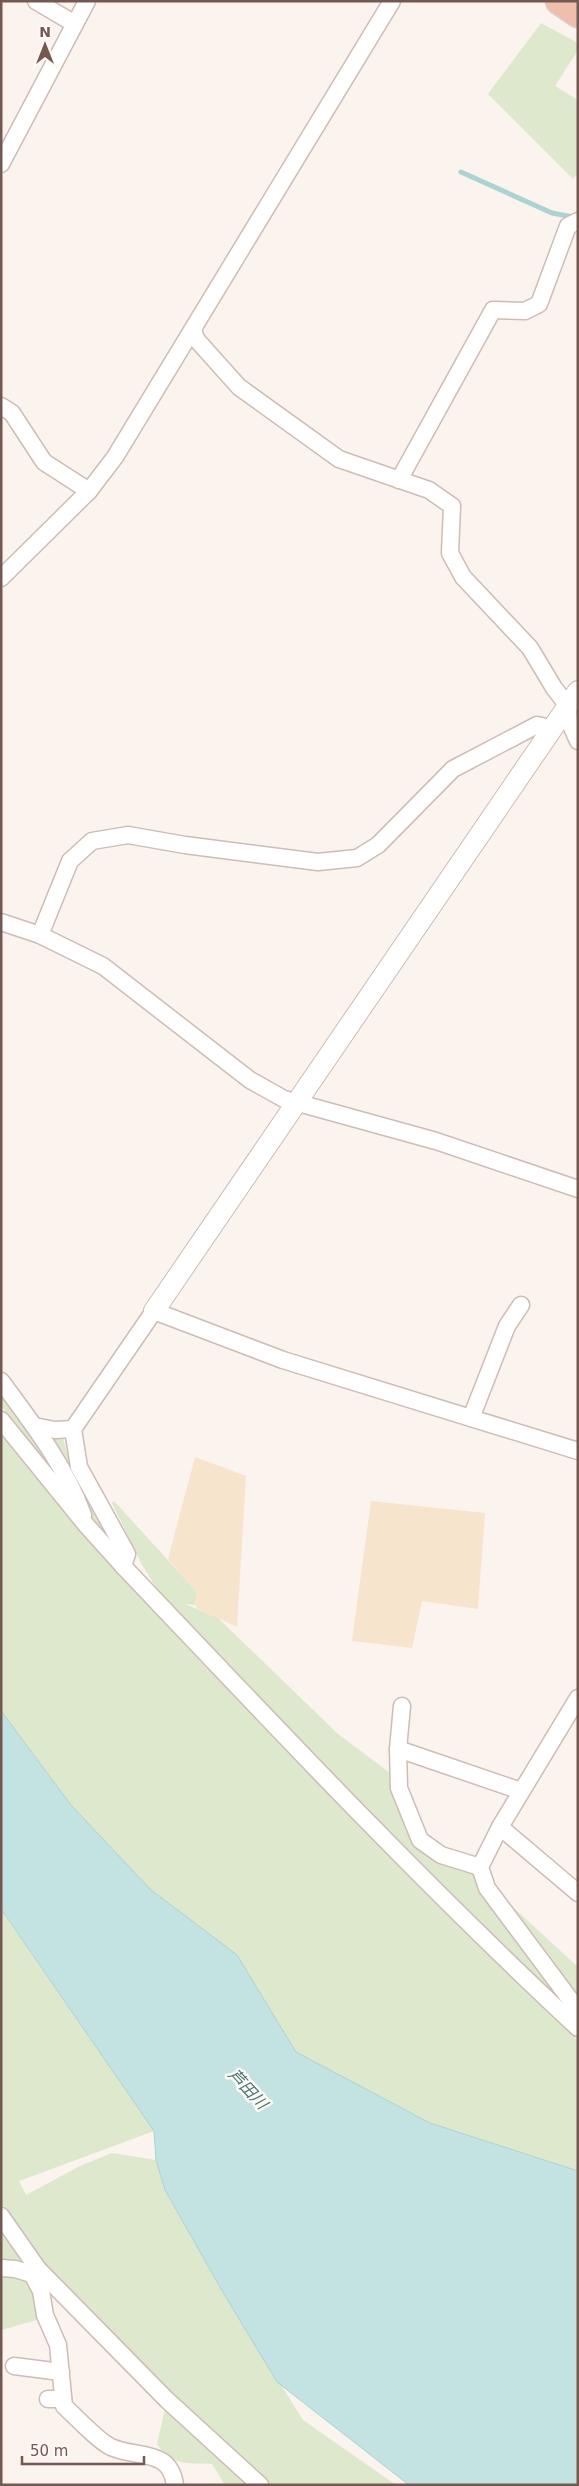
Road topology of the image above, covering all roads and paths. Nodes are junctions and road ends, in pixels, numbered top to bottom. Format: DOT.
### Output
graph roads {
  1 [pos="36,1"];
  2 [pos="87,1"];
  3 [pos="392,1"];
  4 [pos="559,1"];
  5 [pos="578,14"];
  6 [pos="75,24"];
  7 [pos="1,164"];
  8 [pos="578,221"];
  9 [pos="193,329"];
  10 [pos="1,406"];
  11 [pos="399,480"];
  12 [pos="89,491"];
  13 [pos="1,578"];
  14 [pos="574,701"];
  15 [pos="551,728"];
  16 [pos="578,741"];
  17 [pos="1,922"];
  18 [pos="40,935"];
  19 [pos="295,1103"];
  20 [pos="578,1189"];
  21 [pos="521,1305"];
  22 [pos="154,1311"];
  23 [pos="1,1381"];
  24 [pos="471,1418"];
  25 [pos="1,1420"];
  26 [pos="34,1426"];
  27 [pos="73,1429"];
  28 [pos="578,1451"];
  29 [pos="86,1526"];
  30 [pos="123,1566"];
  31 [pos="578,1698"];
  32 [pos="402,1706"];
  33 [pos="398,1748"];
  34 [pos="522,1791"];
  35 [pos="500,1827"];
  36 [pos="480,1866"];
  37 [pos="578,1893"];
  38 [pos="578,2010"];
  39 [pos="578,2028"];
  40 [pos="1,2216"];
  41 [pos="1,2268"];
  42 [pos="35,2271"];
  43 [pos="14,2366"];
  44 [pos="61,2372"];
  45 [pos="175,2485"];
  46 [pos="260,2485"];
  1 -- 6 [label="street"];
  2 -- 6 [label="street"];
  3 -- 9 [label="street"];
  4 -- 5 [label="highway"];
  6 -- 7 [label="street"];
  8 -- 11 [label="street"];
  9 -- 11 [label="street"];
  9 -- 12 [label="street"];
  10 -- 12 [label="street"];
  11 -- 14 [label="street"];
  12 -- 13 [label="street"];
  14 -- 15 [label="street"];
  14 -- 16 [label="street"];
  15 -- 18 [label="street"];
  15 -- 19 [label="street"];
  17 -- 18 [label="street"];
  18 -- 19 [label="street"];
  19 -- 20 [label="street"];
  19 -- 22 [label="street"];
  21 -- 24 [label="street"];
  22 -- 24 [label="street"];
  22 -- 27 [label="street"];
  23 -- 26 [label="street"];
  24 -- 28 [label="street"];
  25 -- 29 [label="street"];
  26 -- 27 [label="street"];
  26 -- 29 [label="street"];
  27 -- 30 [label="street"];
  29 -- 30 [label="street"];
  30 -- 39 [label="street"];
  31 -- 34 [label="street"];
  32 -- 33 [label="street"];
  33 -- 34 [label="street"];
  33 -- 36 [label="street"];
  34 -- 35 [label="street"];
  35 -- 36 [label="street"];
  35 -- 37 [label="street"];
  36 -- 38 [label="street"];
  40 -- 42 [label="street"];
  41 -- 42 [label="street"];
  42 -- 44 [label="street"];
  42 -- 46 [label="street"];
  43 -- 44 [label="street"];
  44 -- 45 [label="street"];
}
